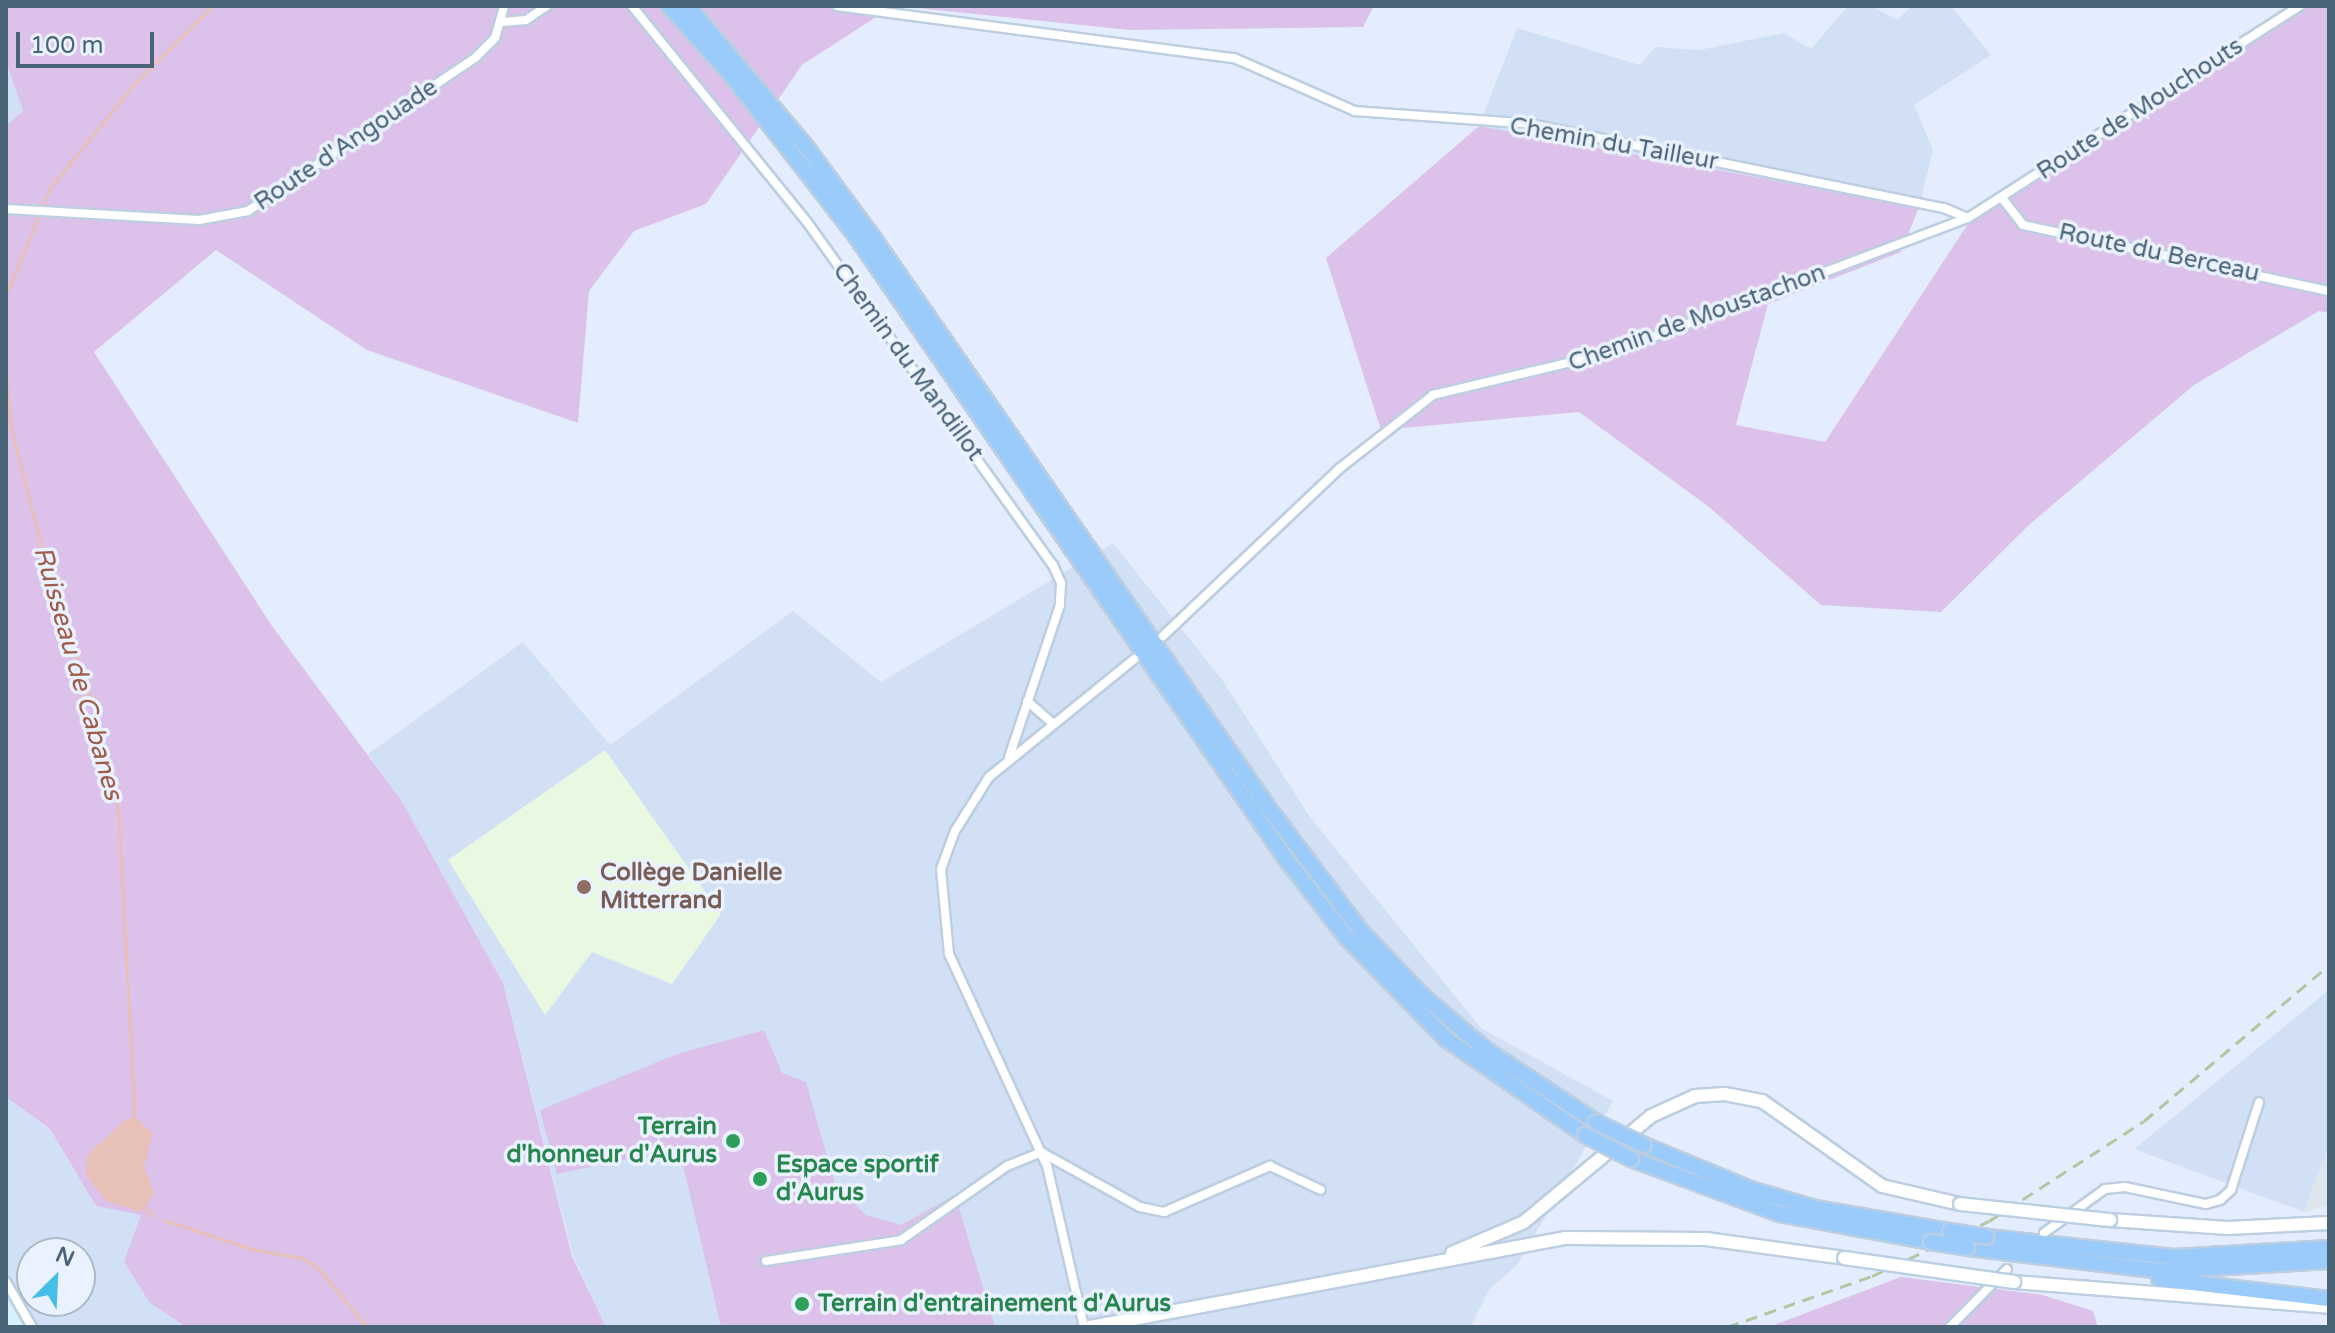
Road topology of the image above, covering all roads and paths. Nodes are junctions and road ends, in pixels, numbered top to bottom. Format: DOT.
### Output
graph roads {
  1 [pos="504,6"];
  2 [pos="547,6"];
  3 [pos="632,6"];
  4 [pos="669,6"];
  5 [pos="688,6"];
  6 [pos="837,6"];
  7 [pos="2300,6"];
  8 [pos="502,22"];
  9 [pos="2002,198"];
  10 [pos="6,209"];
  11 [pos="1979,212"];
  12 [pos="1968,218"];
  13 [pos="2329,291"];
  14 [pos="1163,636"];
  15 [pos="1134,659"];
  16 [pos="1027,701"];
  17 [pos="1053,724"];
  18 [pos="1009,757"];
  19 [pos="2259,1102"];
  20 [pos="1041,1152"];
  21 [pos="1321,1190"];
  22 [pos="2329,1223"];
  23 [pos="2044,1233"];
  24 [pos="2329,1239"];
  25 [pos="2329,1248"];
  26 [pos="2096,1251"];
  27 [pos="2001,1253"];
  28 [pos="766,1261"];
  29 [pos="1430,1261"];
  30 [pos="2329,1261"];
  31 [pos="2007,1269"];
  32 [pos="6,1282"];
  33 [pos="2329,1299"];
  34 [pos="2329,1307"];
  35 [pos="32,1327"];
  36 [pos="1084,1327"];
  37 [pos="1090,1327"];
  38 [pos="1950,1327"];
  1 -- 8 [label="street, Route d'Angouade"];
  2 -- 8 [label="street"];
  3 -- 16 [label="street, Chemin du Mandillot"];
  4 -- 27 [label="highway, bridge"];
  5 -- 26 [label="highway, bridge"];
  6 -- 12 [label="street, Chemin du Tailleur"];
  7 -- 9 [label="street, Route de Mouchouts"];
  8 -- 10 [label="street, Route d'Angouade"];
  9 -- 11 [label="street, Route de Mouchouts"];
  9 -- 13 [label="street, Route du Berceau"];
  11 -- 12 [label="street, Chemin de Moustachon"];
  12 -- 14 [label="street, Chemin de Moustachon"];
  15 -- 17 [label="street"];
  16 -- 17 [label="street"];
  16 -- 18 [label="street, Chemin du Mandillot"];
  17 -- 18 [label="street"];
  18 -- 20 [label="street"];
  19 -- 23 [label="street"];
  20 -- 21 [label="street"];
  20 -- 28 [label="street"];
  20 -- 36 [label="street"];
  22 -- 29 [label="main road, bridge"];
  24 -- 26 [label="highway"];
  25 -- 26 [label="highway"];
  27 -- 30 [label="highway"];
  27 -- 33 [label="highway"];
  29 -- 34 [label="main road, bridge"];
  29 -- 37 [label="main road"];
  31 -- 38 [label="street"];
  32 -- 35 [label="street"];
}
